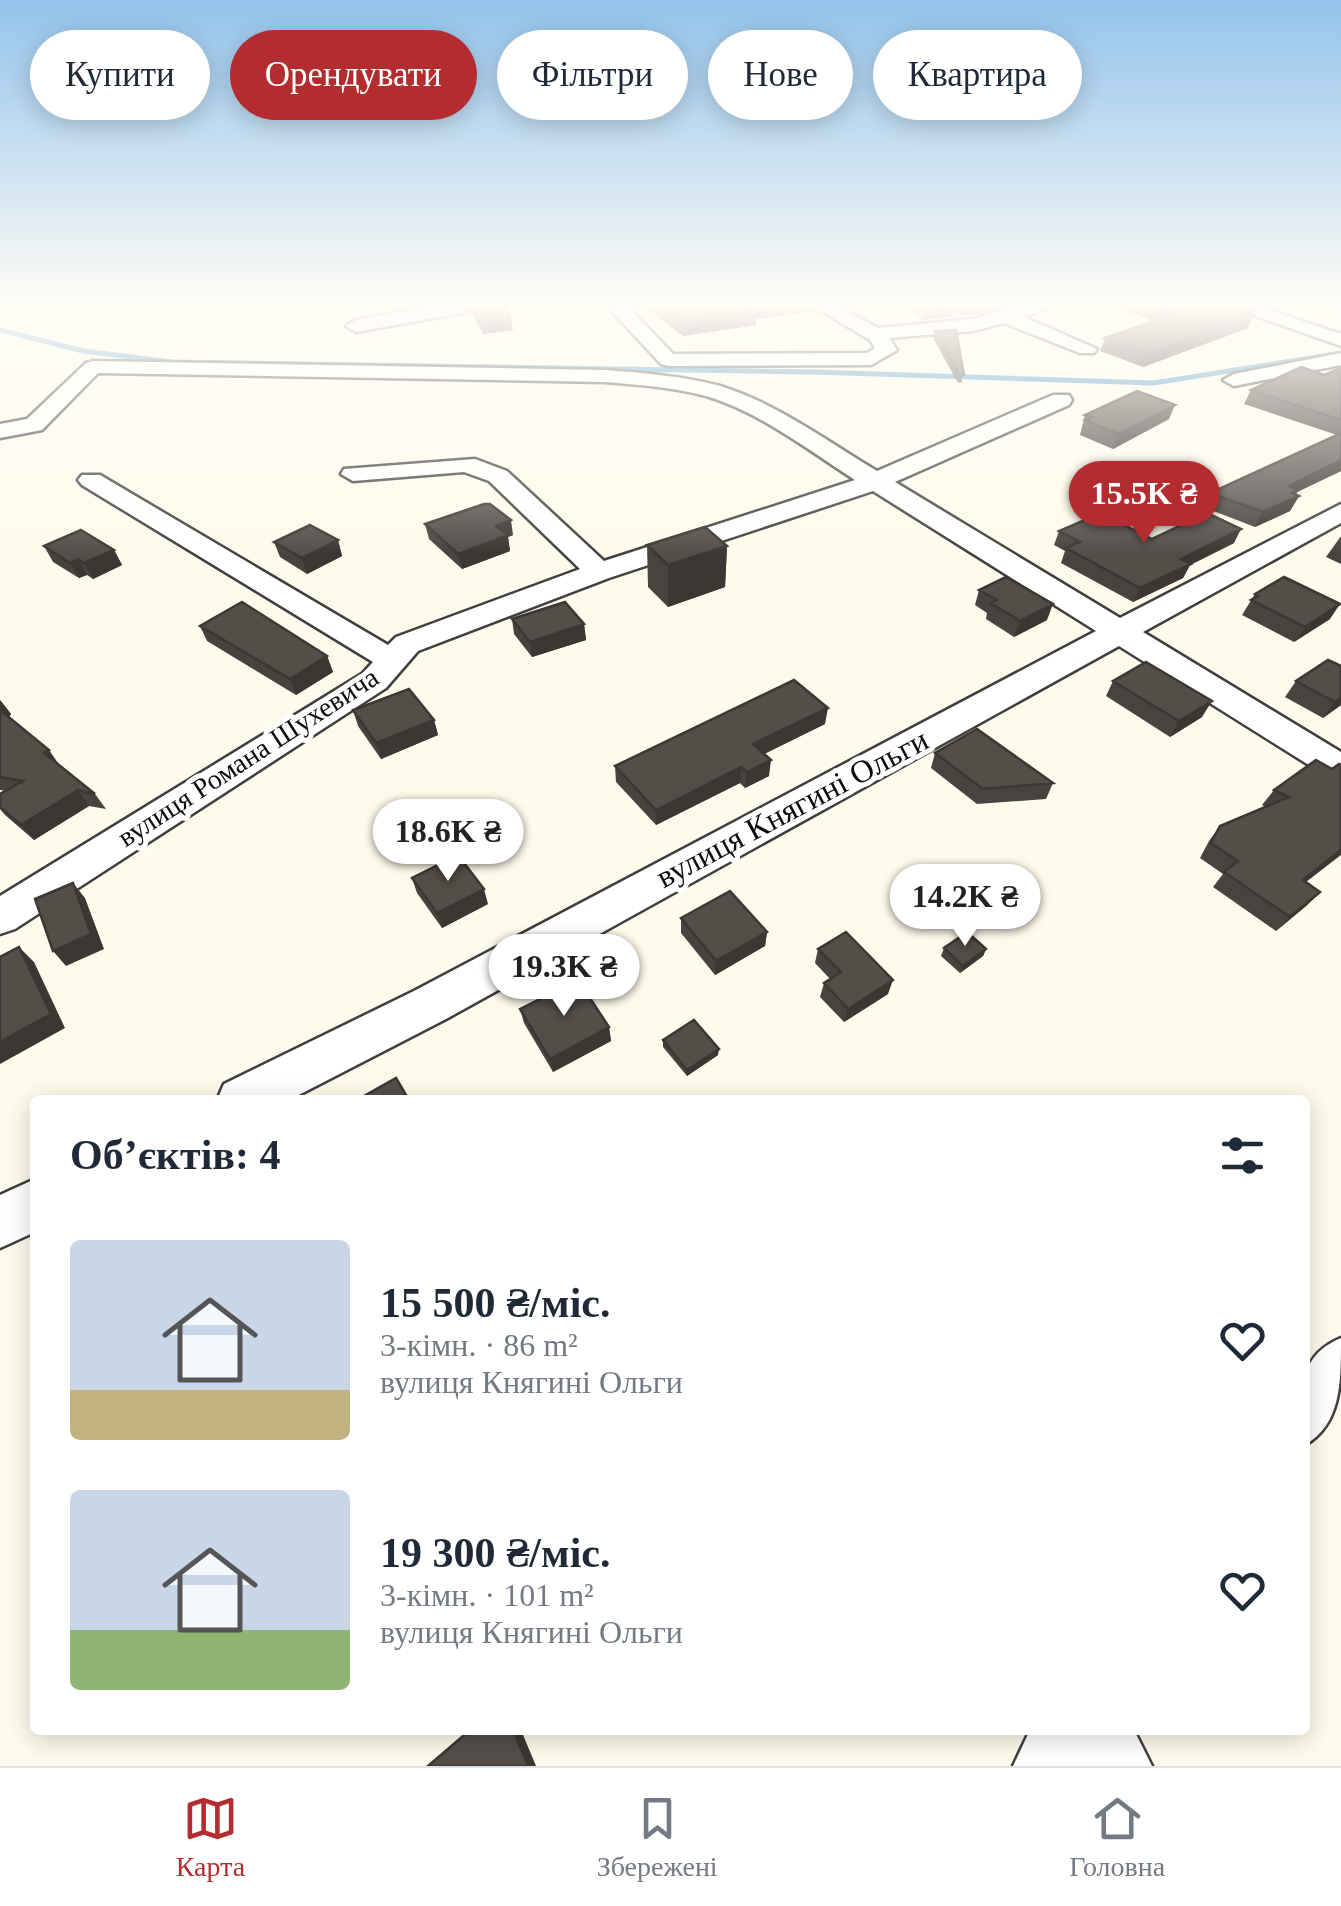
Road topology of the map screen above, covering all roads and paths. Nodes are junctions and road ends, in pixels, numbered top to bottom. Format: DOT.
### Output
graph roads {
  1 [pos="70,389"];
  2 [pos="705,389"];
  3 [pos="1062,400"];
  4 [pos="0,431"];
  5 [pos="352,474"];
  6 [pos="91,480"];
  7 [pos="874,482"];
  8 [pos="1341,512"];
  9 [pos="599,572"];
  10 [pos="1118,632"];
  11 [pos="390,659"];
  12 [pos="1341,768"];
  13 [pos="0,917"];
  14 [pos="252,1095"];
  15 [pos="30,1207"];
  16 [pos="0,1222"];
  17 [pos="1341,1366"];
  18 [pos="1310,1407"];
  19 [pos="1068,1735"];
  20 [pos="1094,1735"];
  21 [pos="1049,1766"];
  22 [pos="1116,1766"];
  1 -- 4 [label="street"];
  2 -- 7 [label="street"];
  3 -- 7 [label="street, вулиця Романа Шухевича"];
  5 -- 9 [label="street"];
  6 -- 11 [label="street"];
  7 -- 9 [label="street, вулиця Романа Шухевича"];
  7 -- 10 [label="street"];
  8 -- 10 [label="street, вулиця Княгині Ольги"];
  9 -- 11 [label="street, вулиця Романа Шухевича"];
  10 -- 12 [label="street"];
  10 -- 14 [label="street, вулиця Княгині Ольги"];
  11 -- 13 [label="street, вулиця Романа Шухевича"];
  15 -- 16 [label="street"];
  17 -- 18 [label="street"];
  19 -- 21 [label="street"];
  20 -- 22 [label="street"];
}
